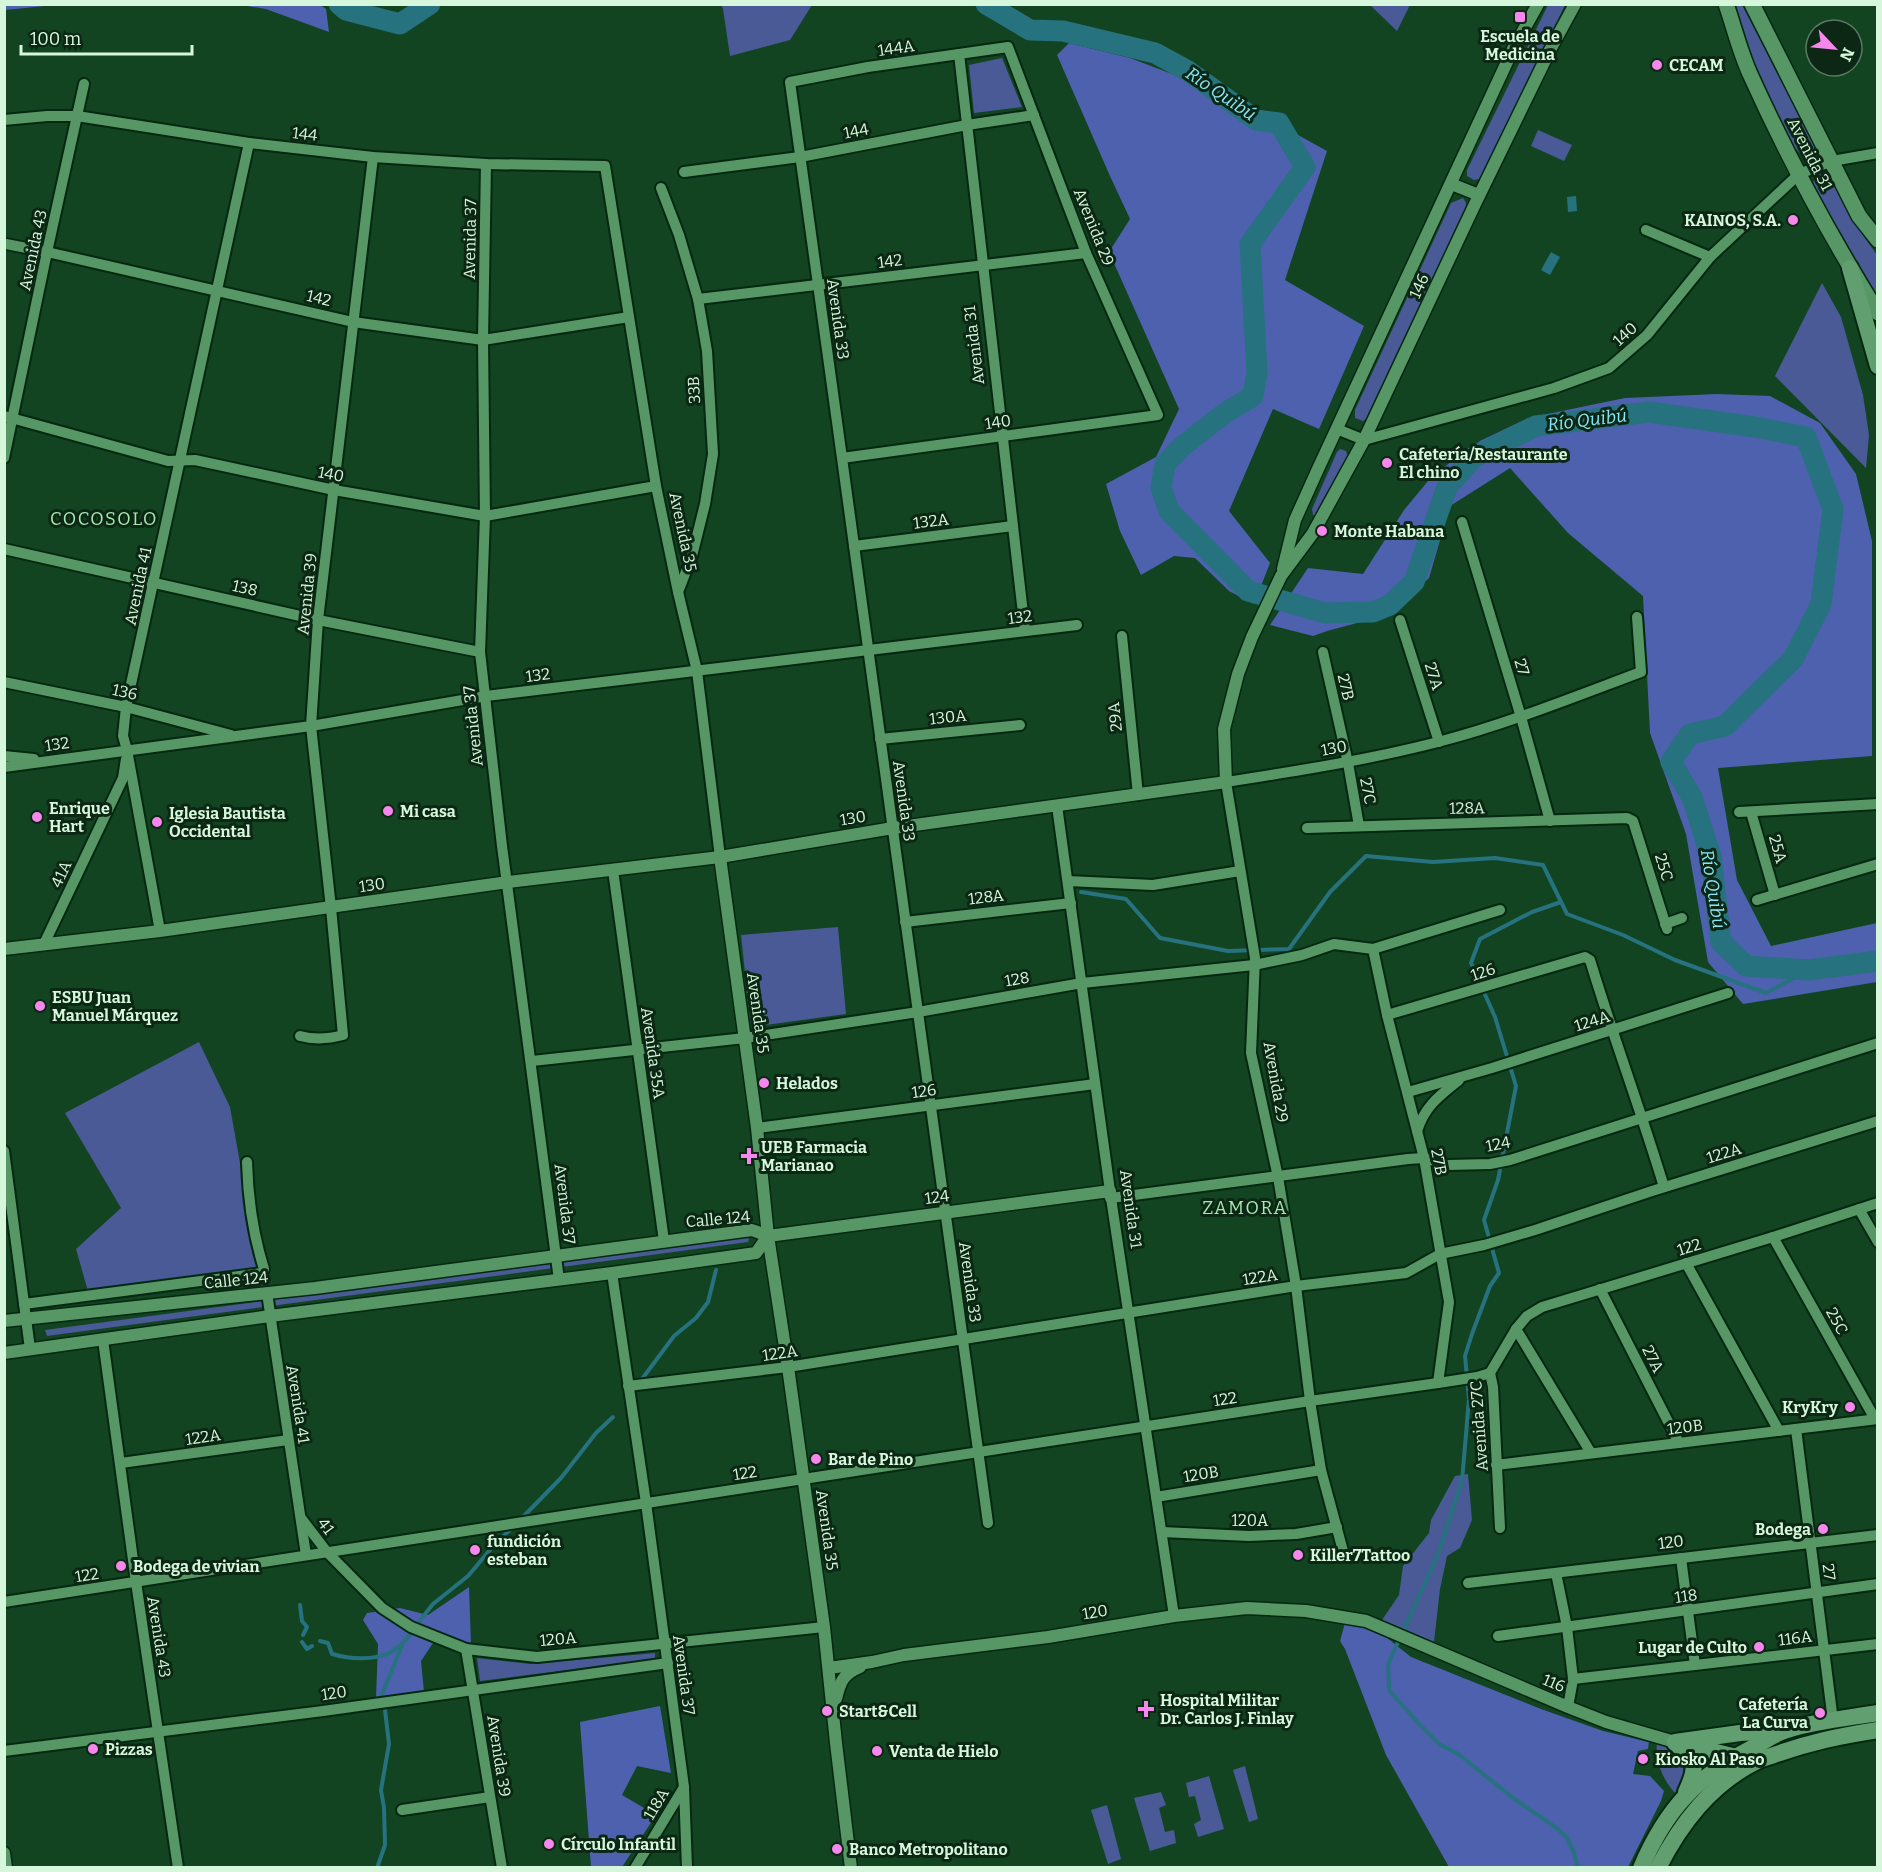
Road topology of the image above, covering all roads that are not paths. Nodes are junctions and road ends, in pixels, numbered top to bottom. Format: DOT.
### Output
graph roads {
  1 [pos="1538,4"];
  2 [pos="1575,4"];
  3 [pos="1726,4"];
  4 [pos="1752,4"];
  5 [pos="1008,47"];
  6 [pos="959,54"];
  7 [pos="790,82"];
  8 [pos="84,84"];
  9 [pos="77,116"];
  10 [pos="1034,116"];
  11 [pos="4,120"];
  12 [pos="967,125"];
  13 [pos="249,143"];
  14 [pos="1878,153"];
  15 [pos="373,157"];
  16 [pos="800,157"];
  17 [pos="1832,161"];
  18 [pos="486,164"];
  19 [pos="605,166"];
  20 [pos="684,172"];
  21 [pos="1799,174"];
  22 [pos="1451,184"];
  23 [pos="661,188"];
  24 [pos="1479,195"];
  25 [pos="1646,230"];
  26 [pos="1878,240"];
  27 [pos="6,244"];
  28 [pos="47,252"];
  29 [pos="1086,253"];
  30 [pos="1710,257"];
  31 [pos="983,265"];
  32 [pos="1850,268"];
  33 [pos="818,285"];
  34 [pos="217,290"];
  35 [pos="698,299"];
  36 [pos="1878,313"];
  37 [pos="629,317"];
  38 [pos="353,322"];
  39 [pos="483,340"];
  40 [pos="1878,366"];
  41 [pos="1158,415"];
  42 [pos="9,417"];
  43 [pos="1337,429"];
  44 [pos="1002,436"];
  45 [pos="1364,440"];
  46 [pos="4,458"];
  47 [pos="842,458"];
  48 [pos="180,461"];
  49 [pos="656,486"];
  50 [pos="333,490"];
  51 [pos="484,516"];
  52 [pos="1462,522"];
  53 [pos="1013,526"];
  54 [pos="854,546"];
  55 [pos="4,549"];
  56 [pos="1281,576"];
  57 [pos="154,582"];
  58 [pos="678,592"];
  59 [pos="1637,617"];
  60 [pos="318,620"];
  61 [pos="1400,620"];
  62 [pos="1260,621"];
  63 [pos="1077,625"];
  64 [pos="1025,631"];
  65 [pos="1122,636"];
  66 [pos="868,650"];
  67 [pos="480,652"];
  68 [pos="1323,652"];
  69 [pos="697,671"];
  70 [pos="4,682"];
  71 [pos="486,696"];
  72 [pos="126,707"];
  73 [pos="1521,717"];
  74 [pos="1020,725"];
  75 [pos="311,726"];
  76 [pos="237,736"];
  77 [pos="880,739"];
  78 [pos="1439,742"];
  79 [pos="127,750"];
  80 [pos="4,756"];
  81 [pos="50,760"];
  82 [pos="1348,763"];
  83 [pos="4,767"];
  84 [pos="1226,782"];
  85 [pos="1138,795"];
  86 [pos="1878,804"];
  87 [pos="1058,806"];
  88 [pos="1739,812"];
  89 [pos="1751,812"];
  90 [pos="1627,818"];
  91 [pos="1550,821"];
  92 [pos="1359,826"];
  93 [pos="892,828"];
  94 [pos="1307,828"];
  95 [pos="720,857"];
  96 [pos="1878,864"];
  97 [pos="613,870"];
  98 [pos="1240,871"];
  99 [pos="1068,881"];
  100 [pos="508,882"];
  101 [pos="1775,895"];
  102 [pos="1757,900"];
  103 [pos="1071,903"];
  104 [pos="331,908"];
  105 [pos="1500,910"];
  106 [pos="1682,918"];
  107 [pos="905,922"];
  108 [pos="160,931"];
  109 [pos="44,944"];
  110 [pos="4,949"];
  111 [pos="1373,949"];
  112 [pos="1254,961"];
  113 [pos="1082,982"];
  114 [pos="1728,993"];
  115 [pos="918,1012"];
  116 [pos="1387,1015"];
  117 [pos="1611,1031"];
  118 [pos="300,1036"];
  119 [pos="745,1038"];
  120 [pos="1878,1043"];
  121 [pos="637,1050"];
  122 [pos="532,1061"];
  123 [pos="1464,1076"];
  124 [pos="1095,1084"];
  125 [pos="1408,1092"];
  126 [pos="931,1106"];
  127 [pos="1643,1117"];
  128 [pos="1878,1121"];
  129 [pos="757,1128"];
  130 [pos="1417,1131"];
  131 [pos="4,1151"];
  132 [pos="1424,1158"];
  133 [pos="247,1162"];
  134 [pos="1278,1177"];
  135 [pos="1664,1187"];
  136 [pos="1111,1195"];
  137 [pos="1878,1203"];
  138 [pos="1859,1209"];
  139 [pos="945,1212"];
  140 [pos="768,1236"];
  141 [pos="1773,1237"];
  142 [pos="664,1241"];
  143 [pos="1878,1242"];
  144 [pos="1440,1254"];
  145 [pos="556,1255"];
  146 [pos="1686,1263"];
  147 [pos="612,1273"];
  148 [pos="559,1280"];
  149 [pos="1296,1286"];
  150 [pos="1600,1289"];
  151 [pos="267,1293"];
  152 [pos="24,1304"];
  153 [pos="1128,1312"];
  154 [pos="270,1316"];
  155 [pos="26,1319"];
  156 [pos="4,1321"];
  157 [pos="1516,1329"];
  158 [pos="103,1340"];
  159 [pos="963,1340"];
  160 [pos="30,1349"];
  161 [pos="4,1353"];
  162 [pos="788,1367"];
  163 [pos="1490,1373"];
  164 [pos="1438,1383"];
  165 [pos="628,1386"];
  166 [pos="1310,1401"];
  167 [pos="1876,1419"];
  168 [pos="1146,1427"];
  169 [pos="1796,1429"];
  170 [pos="1779,1431"];
  171 [pos="288,1440"];
  172 [pos="1679,1443"];
  173 [pos="978,1452"];
  174 [pos="1591,1453"];
  175 [pos="121,1463"];
  176 [pos="1496,1465"];
  177 [pos="1321,1470"];
  178 [pos="804,1479"];
  179 [pos="1156,1497"];
  180 [pos="646,1503"];
  181 [pos="302,1518"];
  182 [pos="988,1523"];
  183 [pos="1337,1527"];
  184 [pos="1500,1528"];
  185 [pos="1162,1532"];
  186 [pos="1878,1535"];
  187 [pos="1809,1543"];
  188 [pos="1343,1551"];
  189 [pos="327,1552"];
  190 [pos="306,1555"];
  191 [pos="1680,1558"];
  192 [pos="1556,1573"];
  193 [pos="136,1582"];
  194 [pos="1468,1583"];
  195 [pos="1878,1584"];
  196 [pos="1817,1594"];
  197 [pos="4,1602"];
  198 [pos="1688,1611"];
  199 [pos="1174,1616"];
  200 [pos="1366,1622"];
  201 [pos="824,1627"];
  202 [pos="1567,1627"];
  203 [pos="1498,1636"];
  204 [pos="665,1644"];
  205 [pos="1878,1644"];
  206 [pos="466,1649"];
  207 [pos="1824,1650"];
  208 [pos="872,1662"];
  209 [pos="668,1663"];
  210 [pos="1695,1665"];
  211 [pos="829,1668"];
  212 [pos="1573,1679"];
  213 [pos="473,1691"];
  214 [pos="1568,1707"];
  215 [pos="833,1710"];
  216 [pos="1878,1713"];
  217 [pos="1833,1721"];
  218 [pos="1785,1730"];
  219 [pos="1878,1730"];
  220 [pos="159,1732"];
  221 [pos="1729,1735"];
  222 [pos="1675,1742"];
  223 [pos="4,1751"];
  224 [pos="1730,1755"];
  225 [pos="1758,1760"];
  226 [pos="684,1787"];
  227 [pos="490,1797"];
  228 [pos="1684,1797"];
  229 [pos="402,1810"];
  230 [pos="4,1853"];
  231 [pos="6,1868"];
  232 [pos="178,1868"];
  233 [pos="501,1868"];
  234 [pos="635,1868"];
  235 [pos="687,1868"];
  236 [pos="851,1868"];
  237 [pos="1641,1868"];
  238 [pos="1658,1868"];
  1 -- 22 [label="street, 146"];
  2 -- 24 [label="street, 146"];
  3 -- 21 [label="main road, Avenida 31"];
  4 -- 17 [label="main road, Avenida 31"];
  5 -- 6 [label="street, 144A"];
  5 -- 10 [label="street, Avenida 29"];
  6 -- 7 [label="street, 144A"];
  6 -- 12 [label="street, Avenida 31"];
  7 -- 16 [label="street, Avenida 33"];
  8 -- 9 [label="street, Avenida 43"];
  9 -- 11 [label="street, 144"];
  9 -- 13 [label="street, 144"];
  9 -- 28 [label="street, Avenida 43"];
  10 -- 12 [label="street, 144"];
  10 -- 29 [label="street, Avenida 29"];
  12 -- 16 [label="street, 144"];
  12 -- 31 [label="street, Avenida 31"];
  13 -- 15 [label="street, 144"];
  13 -- 34 [label="street, Avenida 41"];
  14 -- 17 [label="street, 140"];
  15 -- 18 [label="street, 144"];
  15 -- 38 [label="street, Avenida 39"];
  16 -- 20 [label="street, 144"];
  16 -- 33 [label="street, Avenida 33"];
  17 -- 21 [label="street, 140"];
  17 -- 26 [label="main road, Avenida 31"];
  18 -- 19 [label="street, 144"];
  18 -- 39 [label="street, Avenida 37"];
  19 -- 37 [label="street, Avenida 35"];
  21 -- 30 [label="street, 140"];
  21 -- 32 [label="main road, Avenida 31"];
  22 -- 24 [label="street"];
  22 -- 43 [label="street, 146"];
  23 -- 35 [label="street, 33B"];
  24 -- 45 [label="street, 146"];
  25 -- 30 [label="street"];
  27 -- 28 [label="street, 142"];
  28 -- 34 [label="street, 142"];
  28 -- 42 [label="street, Avenida 43"];
  29 -- 31 [label="street, 142"];
  29 -- 41 [label="street, Avenida 29"];
  30 -- 45 [label="street, 140"];
  31 -- 33 [label="street, 142"];
  31 -- 44 [label="street, Avenida 31"];
  32 -- 36 [label="main road, Avenida 31"];
  32 -- 40 [label="main road"];
  33 -- 35 [label="street, 142"];
  33 -- 47 [label="street, Avenida 33"];
  34 -- 38 [label="street, 142"];
  34 -- 48 [label="street, Avenida 41"];
  35 -- 58 [label="street, 33B"];
  37 -- 39 [label="street, 142"];
  37 -- 49 [label="street, Avenida 35"];
  38 -- 39 [label="street, 142"];
  38 -- 50 [label="street, Avenida 39"];
  39 -- 51 [label="street, Avenida 37"];
  41 -- 44 [label="street, 140"];
  42 -- 46 [label="street, Avenida 43"];
  42 -- 48 [label="street, 140"];
  43 -- 45 [label="street"];
  43 -- 56 [label="street, 146"];
  44 -- 47 [label="street, 140"];
  44 -- 53 [label="street, Avenida 31"];
  45 -- 56 [label="street, 146"];
  47 -- 54 [label="street, Avenida 33"];
  48 -- 50 [label="street, 140"];
  48 -- 57 [label="street, Avenida 41"];
  49 -- 51 [label="street, 140"];
  49 -- 58 [label="street, Avenida 35"];
  50 -- 51 [label="street, 140"];
  50 -- 60 [label="street, Avenida 39"];
  51 -- 67 [label="street, Avenida 37"];
  52 -- 73 [label="street, 27"];
  53 -- 54 [label="street, 132A"];
  53 -- 64 [label="street, Avenida 31"];
  54 -- 66 [label="street, Avenida 33"];
  55 -- 57 [label="street, 138"];
  56 -- 62 [label="street, 146"];
  57 -- 60 [label="street, 138"];
  57 -- 72 [label="street, Avenida 41"];
  58 -- 69 [label="street, Avenida 35"];
  59 -- 73 [label="street, 130"];
  60 -- 67 [label="street, 138"];
  60 -- 75 [label="street, Avenida 39"];
  61 -- 78 [label="street, 27A"];
  62 -- 84 [label="street, Avenida 29"];
  63 -- 64 [label="street, 132"];
  64 -- 66 [label="street, 132"];
  65 -- 85 [label="street, 29A"];
  66 -- 69 [label="street, 132"];
  66 -- 77 [label="street, Avenida 33"];
  67 -- 71 [label="street, Avenida 37"];
  68 -- 82 [label="street, 27B"];
  69 -- 71 [label="street, 132"];
  69 -- 95 [label="street, Avenida 35"];
  70 -- 72 [label="street, 136"];
  71 -- 75 [label="street, 132"];
  71 -- 100 [label="street, Avenida 37"];
  72 -- 76 [label="street, 136"];
  72 -- 79 [label="street, Avenida 41"];
  73 -- 78 [label="street, 130"];
  73 -- 91 [label="street, 27"];
  74 -- 77 [label="street, 130A"];
  75 -- 76 [label="street, 132"];
  75 -- 104 [label="street, Avenida 39"];
  76 -- 79 [label="street, 132"];
  77 -- 93 [label="street, Avenida 33"];
  78 -- 82 [label="street, 130"];
  79 -- 81 [label="street, 132"];
  79 -- 108 [label="street, Avenida 41"];
  79 -- 109 [label="street, 41A"];
  80 -- 81 [label="street"];
  81 -- 83 [label="street, 132"];
  82 -- 84 [label="street, 130"];
  82 -- 92 [label="street, 27C"];
  84 -- 85 [label="street, 130"];
  84 -- 98 [label="street, Avenida 29"];
  85 -- 87 [label="street, 130"];
  86 -- 89 [label="street"];
  87 -- 93 [label="street, 130"];
  87 -- 99 [label="street, Avenida 31"];
  88 -- 89 [label="street"];
  89 -- 101 [label="street, 25A"];
  90 -- 91 [label="street, 128A"];
  90 -- 106 [label="street, 25C"];
  91 -- 92 [label="street, 128A"];
  92 -- 94 [label="street, 128A"];
  93 -- 95 [label="street, 130"];
  93 -- 107 [label="street, Avenida 33"];
  95 -- 97 [label="street, 130"];
  95 -- 119 [label="street, Avenida 35"];
  96 -- 101 [label="street"];
  97 -- 100 [label="street, 130"];
  97 -- 121 [label="street, Avenida 35A"];
  98 -- 99 [label="street"];
  98 -- 112 [label="street, Avenida 29"];
  99 -- 103 [label="street, Avenida 31"];
  100 -- 104 [label="street, 130"];
  100 -- 122 [label="street, Avenida 37"];
  101 -- 102 [label="street"];
  103 -- 107 [label="street, 128A"];
  103 -- 113 [label="street, Avenida 31"];
  104 -- 108 [label="street, 130"];
  104 -- 118 [label="street, Avenida 39"];
  105 -- 111 [label="street, 128"];
  107 -- 115 [label="street, Avenida 33"];
  108 -- 109 [label="street, 130"];
  109 -- 110 [label="street, 130"];
  111 -- 112 [label="street, 128"];
  111 -- 116 [label="street, 27B"];
  112 -- 113 [label="street, 128"];
  112 -- 134 [label="street, Avenida 29"];
  113 -- 115 [label="street, 128"];
  113 -- 124 [label="street, Avenida 31"];
  114 -- 117 [label="street, 124A"];
  115 -- 119 [label="street, 128"];
  115 -- 126 [label="street, Avenida 33"];
  116 -- 117 [label="street, 126"];
  116 -- 125 [label="street, 27B"];
  117 -- 123 [label="street, 124A"];
  117 -- 127 [label="street"];
  119 -- 121 [label="street, 128"];
  119 -- 129 [label="street, Avenida 35"];
  120 -- 127 [label="street, 124"];
  121 -- 122 [label="street, 128"];
  121 -- 142 [label="street, Avenida 35A"];
  122 -- 145 [label="street, Avenida 37"];
  123 -- 125 [label="street, 124A"];
  123 -- 130 [label="street, 124A"];
  124 -- 126 [label="street, 126"];
  124 -- 136 [label="street, Avenida 31"];
  125 -- 130 [label="street, 27B"];
  126 -- 129 [label="street, 126"];
  126 -- 139 [label="street, Avenida 33"];
  127 -- 132 [label="street, 124"];
  127 -- 135 [label="street"];
  128 -- 135 [label="street, 122A"];
  129 -- 140 [label="street, Avenida 35"];
  130 -- 132 [label="street, 27B"];
  131 -- 152 [label="street"];
  132 -- 134 [label="street, 124"];
  132 -- 144 [label="street, 27B"];
  133 -- 152 [label="street"];
  134 -- 136 [label="street, 124"];
  134 -- 149 [label="street, Avenida 29"];
  135 -- 144 [label="street, 122A"];
  136 -- 139 [label="street, 124"];
  136 -- 153 [label="street, Avenida 31"];
  137 -- 138 [label="street, 122"];
  138 -- 141 [label="street, 122"];
  138 -- 143 [label="street"];
  139 -- 140 [label="street, 124"];
  139 -- 159 [label="street, Avenida 33"];
  140 -- 142 [label="street, Calle 124"];
  140 -- 147 [label="street, Calle 124"];
  140 -- 162 [label="street, Avenida 35"];
  141 -- 146 [label="street, 122"];
  141 -- 167 [label="street, 25C"];
  142 -- 145 [label="street, Calle 124"];
  144 -- 149 [label="street, 122A"];
  144 -- 164 [label="street, 27B"];
  145 -- 148 [label="street, Avenida 37"];
  145 -- 151 [label="street, Calle 124"];
  146 -- 150 [label="street, 122"];
  146 -- 170 [label="street"];
  147 -- 148 [label="street, Calle 124"];
  147 -- 165 [label="street, Avenida 37"];
  148 -- 154 [label="street, Calle 124"];
  149 -- 153 [label="street, 122A"];
  149 -- 166 [label="street, Avenida 29"];
  150 -- 157 [label="street, 122"];
  150 -- 172 [label="street, 27A"];
  151 -- 154 [label="street, Avenida 41"];
  151 -- 155 [label="street, Calle 124"];
  152 -- 155 [label="street"];
  153 -- 159 [label="street, 122A"];
  153 -- 168 [label="street, Avenida 31"];
  154 -- 158 [label="street, Calle 124"];
  154 -- 171 [label="street, Avenida 41"];
  155 -- 156 [label="street, Calle 124"];
  155 -- 160 [label="street"];
  157 -- 163 [label="street, Avenida 27C"];
  157 -- 174 [label="street"];
  158 -- 160 [label="street, Calle 124"];
  158 -- 175 [label="street, Avenida 43"];
  159 -- 162 [label="street, 122A"];
  159 -- 173 [label="street, Avenida 33"];
  160 -- 161 [label="street, Calle 124"];
  162 -- 165 [label="street, 122A"];
  162 -- 178 [label="street, Avenida 35"];
  163 -- 164 [label="street, 122"];
  163 -- 176 [label="street, Avenida 27C"];
  164 -- 166 [label="street, 122"];
  165 -- 180 [label="street, Avenida 37"];
  166 -- 168 [label="street, 122"];
  166 -- 177 [label="street, Avenida 29"];
  167 -- 169 [label="street, 120B"];
  168 -- 173 [label="street, 122"];
  168 -- 179 [label="street, Avenida 31"];
  169 -- 170 [label="street, 120B"];
  169 -- 187 [label="street, 27"];
  170 -- 172 [label="street, 120B"];
  171 -- 175 [label="street, 122A"];
  171 -- 181 [label="street, Avenida 41"];
  172 -- 174 [label="street, 120B"];
  173 -- 178 [label="street, 122"];
  173 -- 182 [label="street, Avenida 33"];
  174 -- 176 [label="street, 120B"];
  175 -- 193 [label="street, Avenida 43"];
  176 -- 184 [label="street, Avenida 27C"];
  177 -- 179 [label="street, 120B"];
  177 -- 183 [label="street, Avenida 29"];
  178 -- 180 [label="street, 122"];
  178 -- 201 [label="street, Avenida 35"];
  179 -- 185 [label="street, Avenida 31"];
  180 -- 189 [label="street, 122"];
  180 -- 204 [label="street, Avenida 37"];
  181 -- 189 [label="street, 41"];
  181 -- 190 [label="street, 41"];
  183 -- 185 [label="street, 120A"];
  183 -- 188 [label="street, Avenida 29"];
  185 -- 199 [label="street, Avenida 31"];
  186 -- 187 [label="street, 120"];
  187 -- 191 [label="street, 120"];
  187 -- 196 [label="street, 27"];
  189 -- 190 [label="street, 122"];
  189 -- 206 [label="street, 120A"];
  190 -- 193 [label="street, 122"];
  191 -- 192 [label="street, 120"];
  191 -- 198 [label="street"];
  192 -- 194 [label="street, 120"];
  192 -- 202 [label="street"];
  193 -- 197 [label="street, 122"];
  193 -- 220 [label="street, Avenida 43"];
  195 -- 196 [label="street, 118"];
  196 -- 198 [label="street, 118"];
  196 -- 207 [label="street, 27"];
  198 -- 202 [label="street, 118"];
  198 -- 210 [label="street"];
  199 -- 200 [label="street, 120"];
  199 -- 208 [label="street, 120"];
  200 -- 214 [label="street, 116"];
  201 -- 204 [label="street, 120A"];
  201 -- 211 [label="street, Avenida 35"];
  202 -- 203 [label="street, 118"];
  202 -- 212 [label="street"];
  204 -- 206 [label="street, 120A"];
  204 -- 209 [label="street, Avenida 37"];
  205 -- 207 [label="street, 116A"];
  206 -- 213 [label="street, Avenida 39"];
  207 -- 210 [label="street, 116A"];
  207 -- 217 [label="street, 27"];
  208 -- 211 [label="street, 120"];
  208 -- 215 [label="street"];
  209 -- 213 [label="street, 120"];
  209 -- 226 [label="street, Avenida 37"];
  210 -- 212 [label="street, 116A"];
  211 -- 215 [label="street, Avenida 35"];
  212 -- 214 [label="street"];
  213 -- 220 [label="street, 120"];
  213 -- 227 [label="street, Avenida 39"];
  214 -- 222 [label="street, 116"];
  215 -- 236 [label="street, Avenida 35"];
  216 -- 217 [label="main road"];
  217 -- 218 [label="main road"];
  218 -- 221 [label="main road"];
  218 -- 224 [label="main road"];
  219 -- 225 [label="main road"];
  220 -- 223 [label="street, 120"];
  220 -- 232 [label="street, Avenida 43"];
  221 -- 222 [label="main road"];
  221 -- 224 [label="main road"];
  222 -- 224 [label="main road"];
  222 -- 228 [label="main road"];
  224 -- 225 [label="main road"];
  224 -- 228 [label="main road"];
  225 -- 238 [label="main road"];
  226 -- 234 [label="street, 118A"];
  226 -- 235 [label="street, Avenida 37"];
  227 -- 229 [label="street"];
  227 -- 233 [label="street, Avenida 39"];
  228 -- 237 [label="main road"];
  230 -- 231 [label="street"];
}
